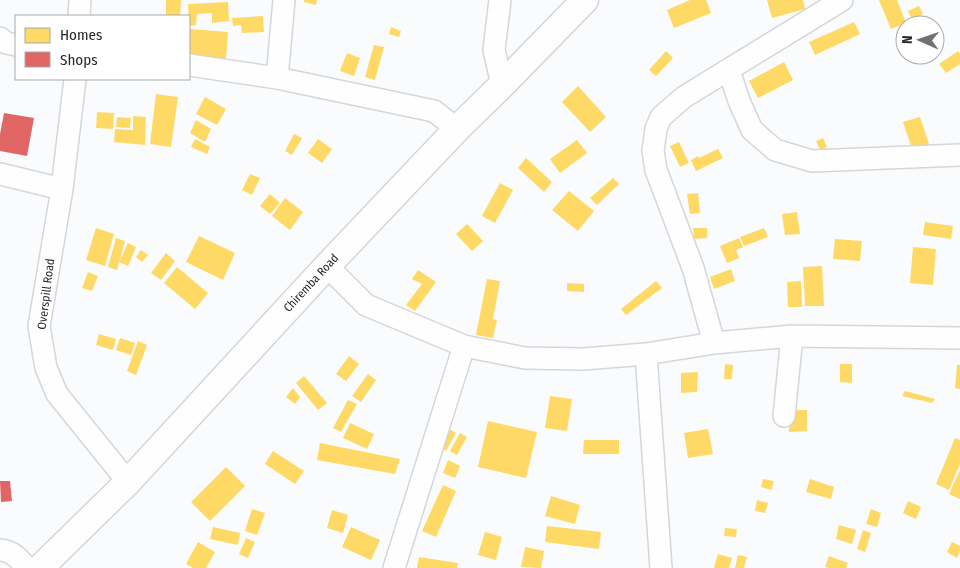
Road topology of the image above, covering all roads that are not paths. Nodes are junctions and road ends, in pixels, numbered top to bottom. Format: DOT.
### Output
graph roads {
  1 [pos="80,0"];
  2 [pos="284,0"];
  3 [pos="500,0"];
  4 [pos="585,0"];
  5 [pos="842,0"];
  6 [pos="79,15"];
  7 [pos="0,38"];
  8 [pos="15,45"];
  9 [pos="190,65"];
  10 [pos="729,70"];
  11 [pos="277,78"];
  12 [pos="75,80"];
  13 [pos="502,85"];
  14 [pos="456,129"];
  15 [pos="960,156"];
  16 [pos="0,174"];
  17 [pos="62,189"];
  18 [pos="327,266"];
  19 [pos="792,336"];
  20 [pos="960,338"];
  21 [pos="714,343"];
  22 [pos="464,346"];
  23 [pos="646,354"];
  24 [pos="784,416"];
  25 [pos="128,482"];
  26 [pos="0,550"];
  27 [pos="27,568"];
  28 [pos="40,568"];
  29 [pos="394,568"];
  30 [pos="661,568"];
  1 -- 6 [label="street"];
  2 -- 11 [label="street"];
  3 -- 13 [label="street"];
  4 -- 13 [label="main road, Chiremba Road"];
  5 -- 10 [label="street"];
  7 -- 8 [label="street"];
  9 -- 11 [label="street"];
  10 -- 15 [label="street"];
  10 -- 21 [label="street"];
  11 -- 14 [label="street"];
  12 -- 17 [label="street, Overspill Road"];
  13 -- 14 [label="main road, Chiremba Road"];
  14 -- 18 [label="main road, Chiremba Road"];
  16 -- 17 [label="street"];
  17 -- 25 [label="street, Overspill Road"];
  18 -- 22 [label="street"];
  18 -- 25 [label="main road, Chiremba Road"];
  19 -- 20 [label="street"];
  19 -- 21 [label="street"];
  19 -- 24 [label="street"];
  21 -- 23 [label="street"];
  22 -- 23 [label="street"];
  22 -- 29 [label="street"];
  23 -- 30 [label="street"];
  25 -- 28 [label="main road, Chiremba Road"];
  26 -- 27 [label="street"];
}
